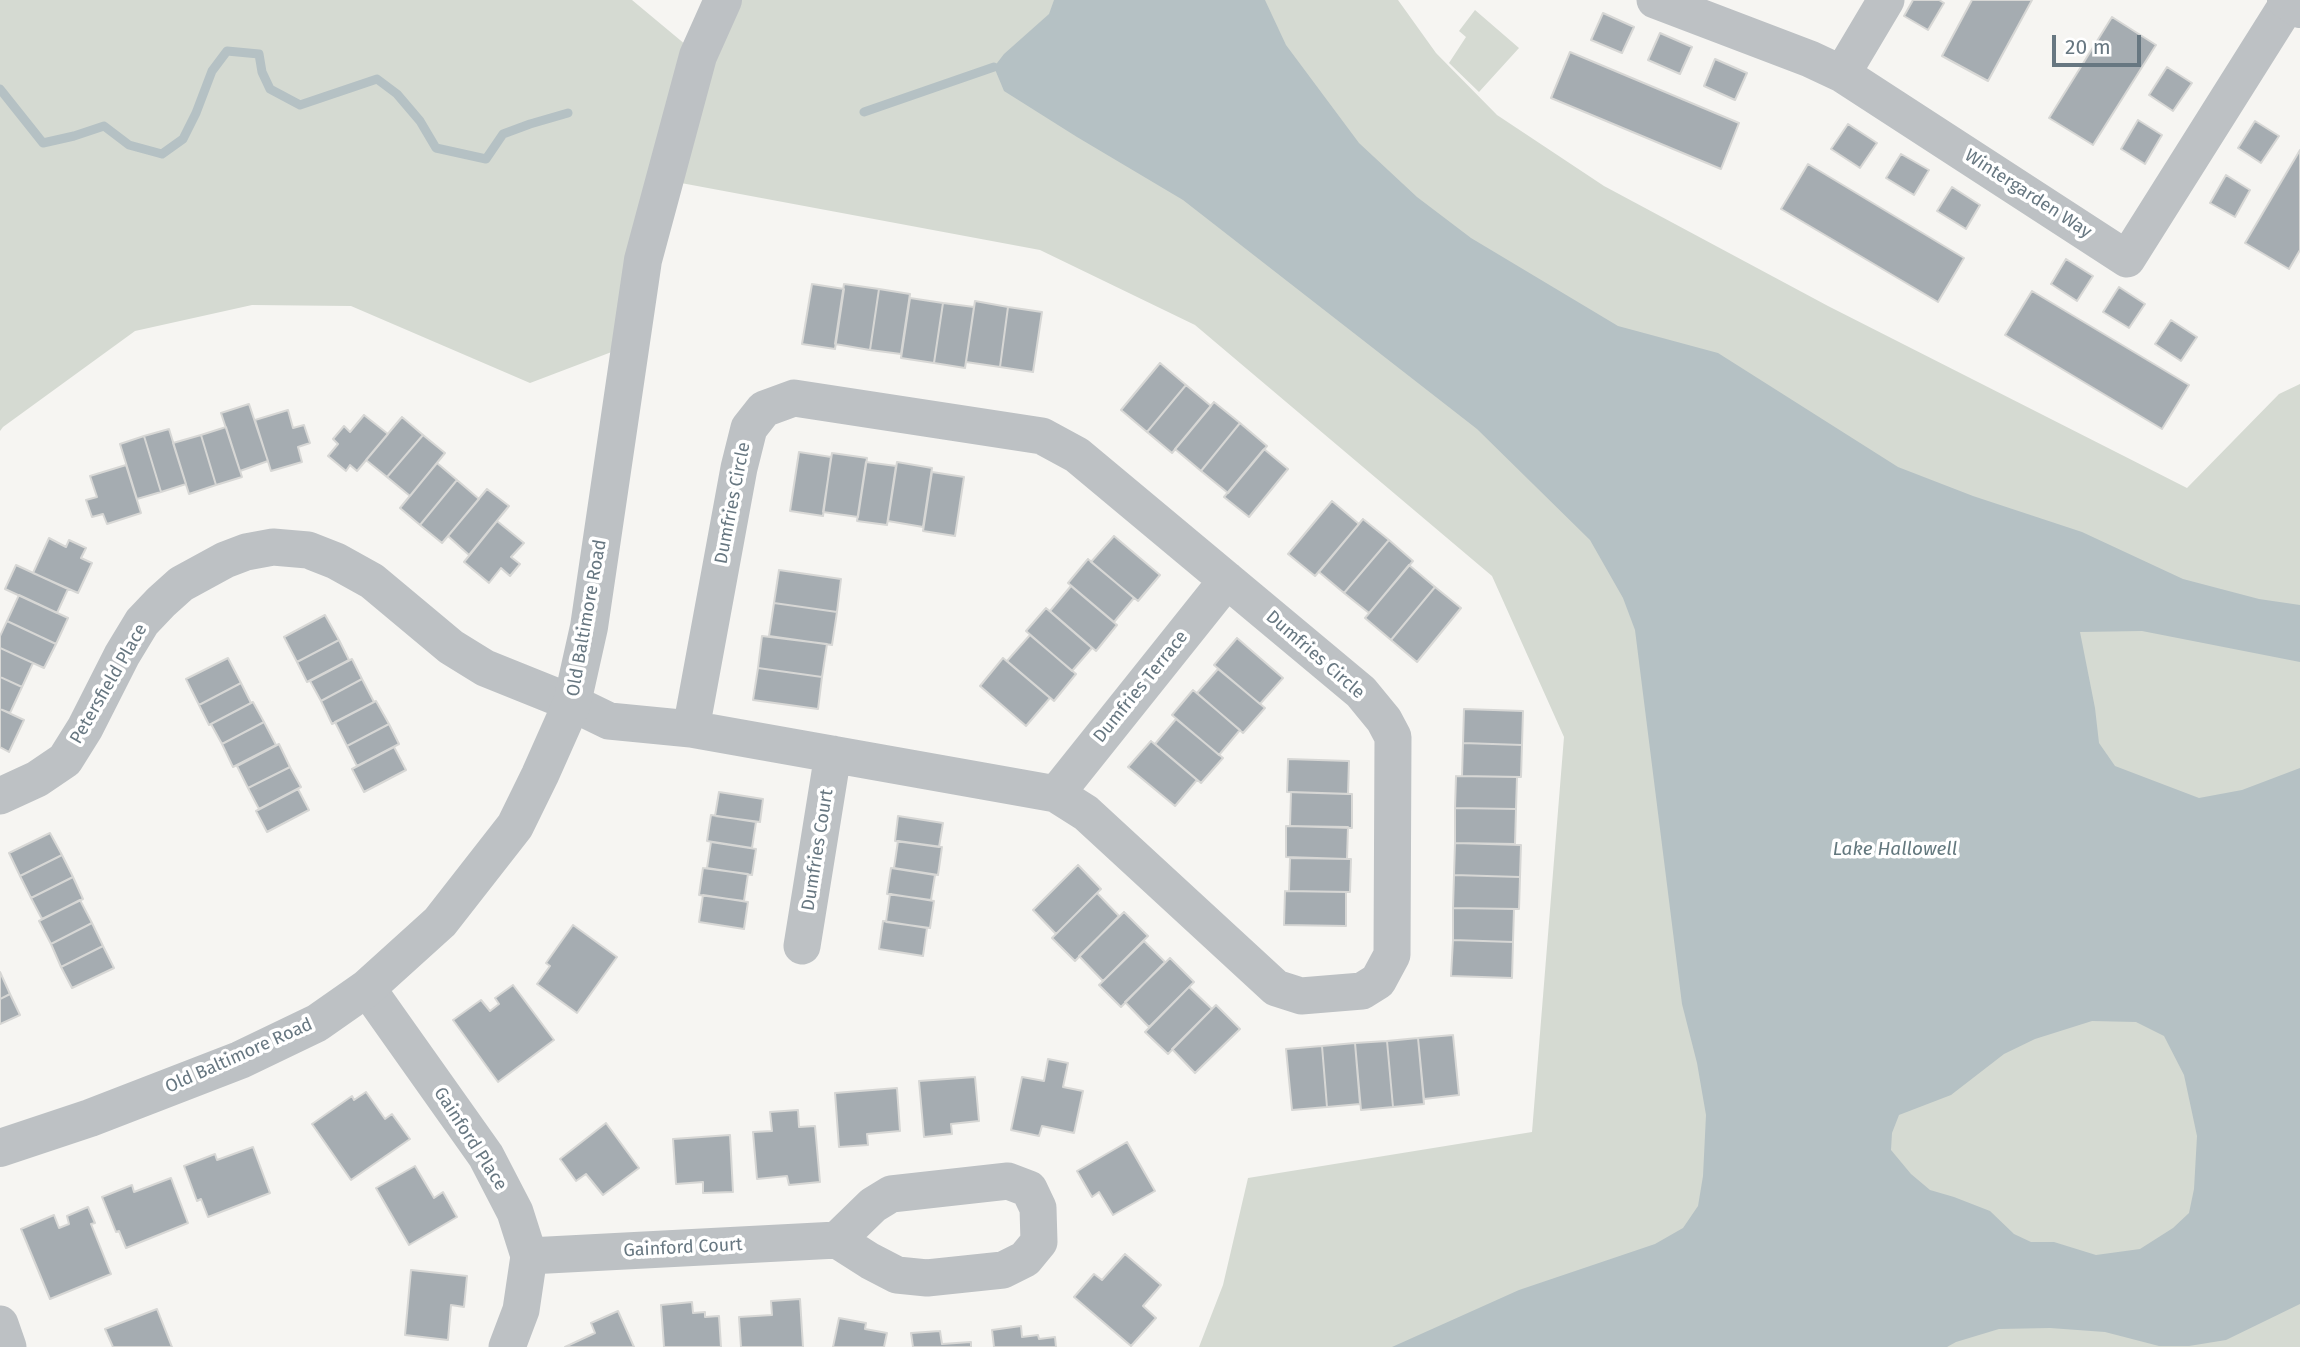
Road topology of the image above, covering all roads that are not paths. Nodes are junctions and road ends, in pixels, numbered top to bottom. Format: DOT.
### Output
graph roads {
  1 [pos="723,0"];
  2 [pos="1655,0"];
  3 [pos="1886,0"];
  4 [pos="2291,3"];
  5 [pos="1842,74"];
  6 [pos="1227,580"];
  7 [pos="572,703"];
  8 [pos="691,729"];
  9 [pos="833,754"];
  10 [pos="1056,794"];
  11 [pos="0,796"];
  12 [pos="802,946"];
  13 [pos="367,988"];
  14 [pos="0,1148"];
  15 [pos="837,1240"];
  16 [pos="529,1256"];
  17 [pos="0,1324"];
  18 [pos="8,1347"];
  19 [pos="507,1347"];
  1 -- 7 [label="street, Old Baltimore Road"];
  2 -- 5 [label="street, Wintergarden Way"];
  3 -- 5 [label="street"];
  4 -- 5 [label="street, Wintergarden Way"];
  6 -- 8 [label="street, Dumfries Circle"];
  6 -- 10 [label="street, Dumfries Terrace"];
  6 -- 10 [label="street, Dumfries Circle"];
  7 -- 8 [label="street, Dumfries Circle"];
  7 -- 11 [label="street, Petersfield Place"];
  7 -- 13 [label="street, Old Baltimore Road"];
  8 -- 9 [label="street, Dumfries Circle"];
  9 -- 10 [label="street, Dumfries Circle"];
  9 -- 12 [label="street, Dumfries Court"];
  13 -- 14 [label="street, Old Baltimore Road"];
  13 -- 16 [label="street, Gainford Place"];
  15 -- 15 [label="street"];
  15 -- 16 [label="street, Gainford Court"];
  16 -- 19 [label="street, Gainford Place"];
  17 -- 18 [label="street"];
}
